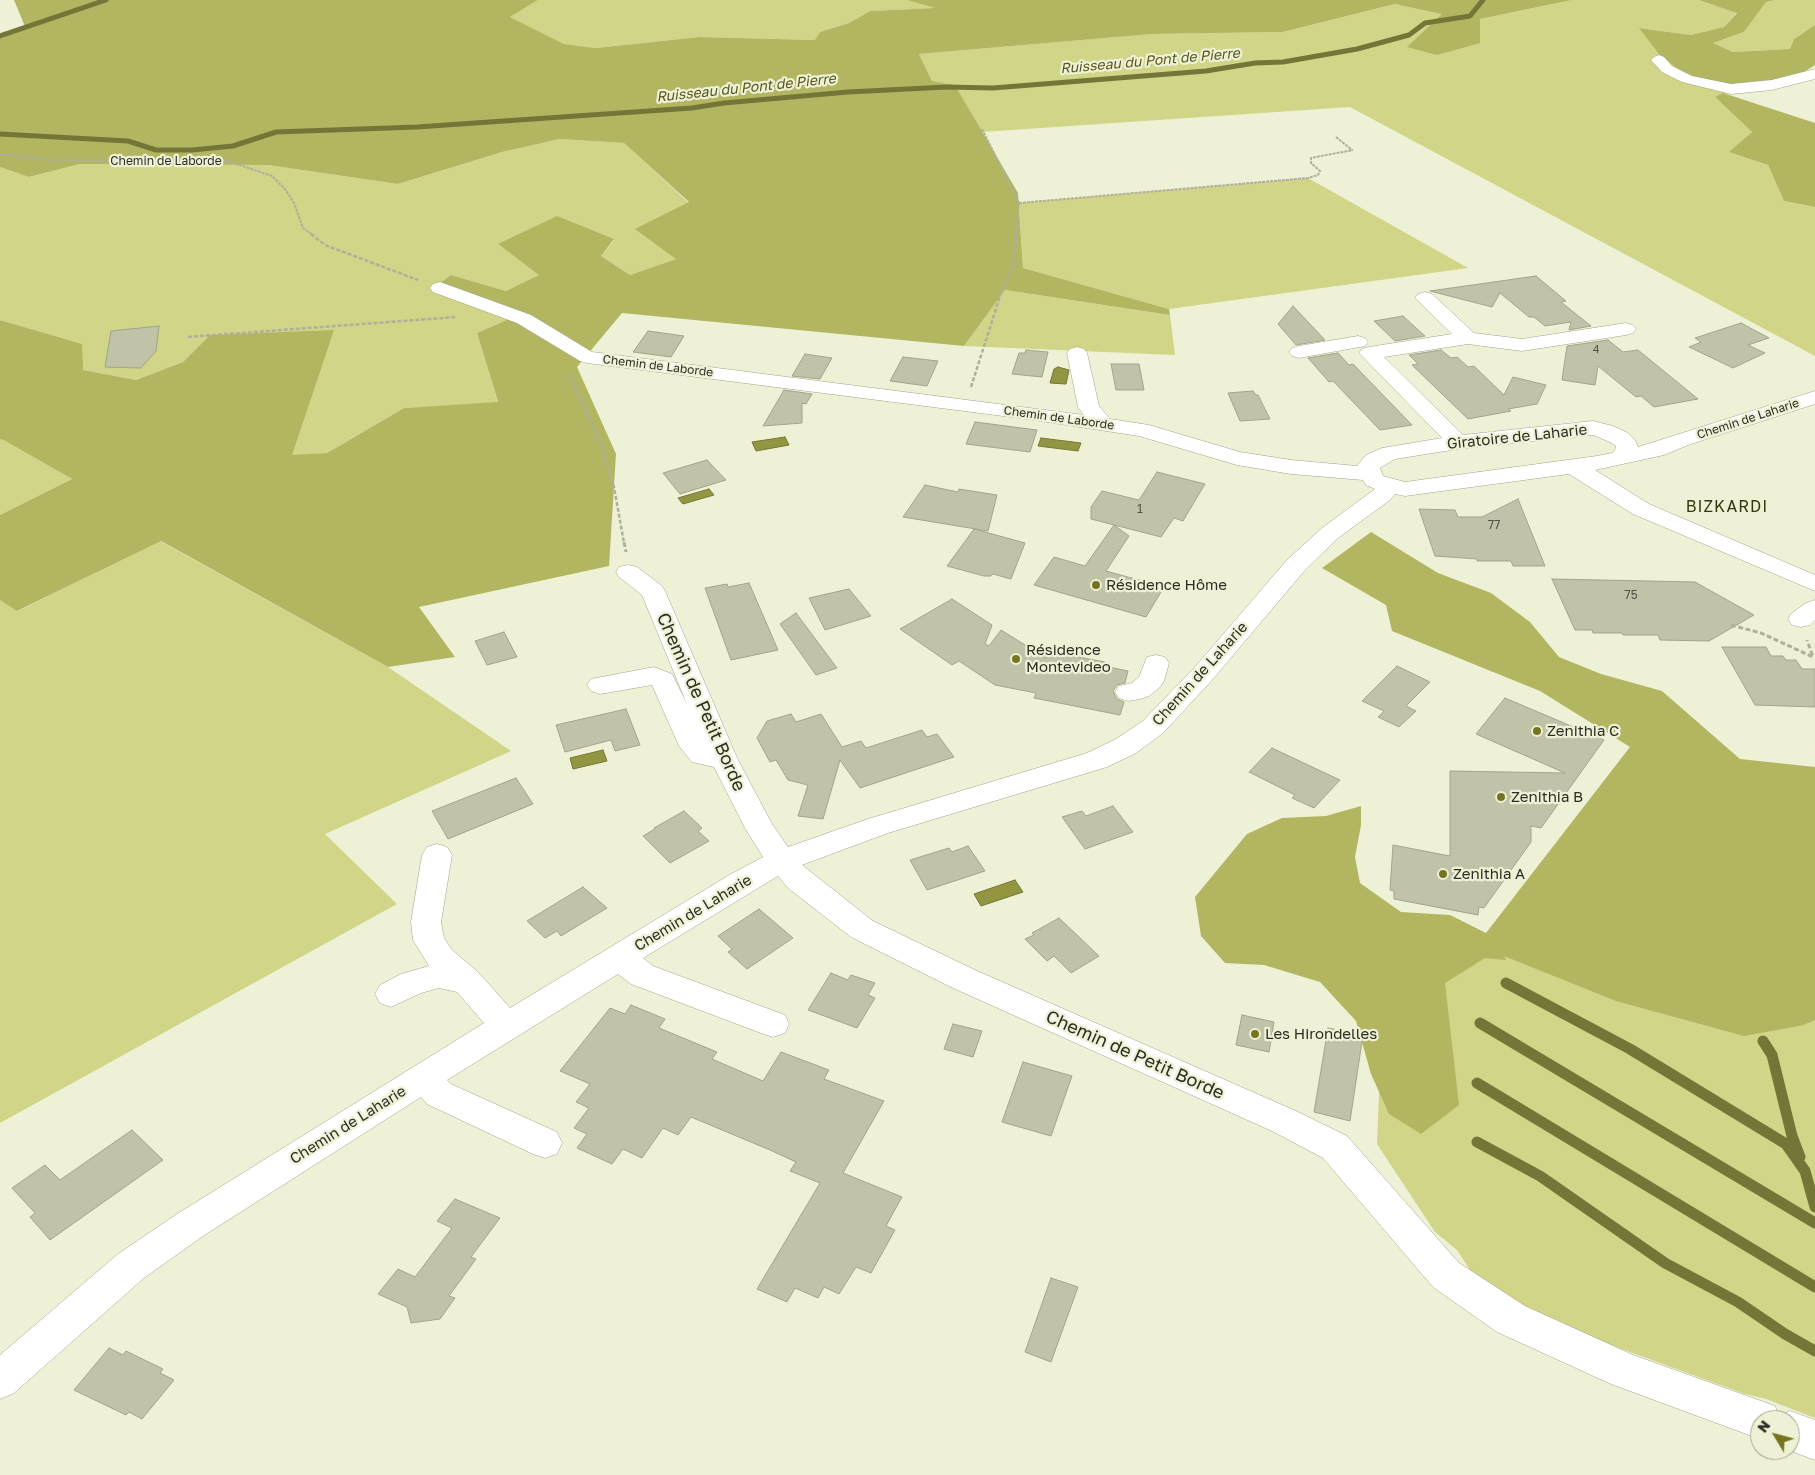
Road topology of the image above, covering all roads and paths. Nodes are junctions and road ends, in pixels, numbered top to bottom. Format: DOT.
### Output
graph roads {
  1 [pos="1659,60"];
  2 [pos="1815,74"];
  3 [pos="982,129"];
  4 [pos="1336,137"];
  5 [pos="0,154"];
  6 [pos="1019,203"];
  7 [pos="440,288"];
  8 [pos="1425,298"];
  9 [pos="460,317"];
  10 [pos="1342,326"];
  11 [pos="1626,329"];
  12 [pos="188,337"];
  13 [pos="557,338"];
  14 [pos="1468,338"];
  15 [pos="1363,347"];
  16 [pos="1299,352"];
  17 [pos="1077,353"];
  18 [pos="1815,397"];
  19 [pos="965,405"];
  20 [pos="1103,424"];
  21 [pos="1605,431"];
  22 [pos="1680,440"];
  23 [pos="1458,442"];
  24 [pos="1620,458"];
  25 [pos="1573,466"];
  26 [pos="1379,480"];
  27 [pos="628,572"];
  28 [pos="1815,584"];
  29 [pos="1808,614"];
  30 [pos="1731,625"];
  31 [pos="1156,663"];
  32 [pos="600,684"];
  33 [pos="1128,692"];
  34 [pos="724,760"];
  35 [pos="436,855"];
  36 [pos="781,861"];
  37 [pos="619,957"];
  38 [pos="467,981"];
  39 [pos="391,994"];
  40 [pos="774,1024"];
  41 [pos="506,1026"];
  42 [pos="424,1078"];
  43 [pos="545,1143"];
  44 [pos="0,1380"];
  45 [pos="1750,1416"];
  46 [pos="1800,1435"];
  47 [pos="1815,1440"];
  1 -- 2 [label="street"];
  3 -- 6 [label="path"];
  4 -- 6 [label="path"];
  5 -- 7 [label="path, Chemin de Laborde"];
  6 -- 19 [label="path"];
  7 -- 13 [label="street, Chemin de Laborde"];
  8 -- 14 [label="street"];
  9 -- 12 [label="path"];
  10 -- 15 [label="street"];
  11 -- 14 [label="street"];
  13 -- 19 [label="street, Chemin de Laborde"];
  13 -- 27 [label="path"];
  14 -- 15 [label="street"];
  15 -- 16 [label="street"];
  15 -- 23 [label="street"];
  17 -- 20 [label="street"];
  18 -- 22 [label="street, Chemin de Laharie"];
  19 -- 20 [label="street, Chemin de Laborde"];
  20 -- 26 [label="street, Chemin de Laborde"];
  21 -- 22 [label="street, Chemin de Laharie"];
  21 -- 23 [label="street, Giratoire de Laharie"];
  21 -- 24 [label="street, Giratoire de Laharie"];
  22 -- 24 [label="street, Chemin de Laharie"];
  23 -- 26 [label="street, Giratoire de Laharie"];
  24 -- 25 [label="street"];
  25 -- 26 [label="street"];
  25 -- 28 [label="street"];
  26 -- 36 [label="street, Chemin de Laharie"];
  27 -- 34 [label="street, Chemin de Petit Borde"];
  29 -- 30 [label="path"];
  31 -- 33 [label="street"];
  32 -- 34 [label="street"];
  34 -- 36 [label="street, Chemin de Petit Borde"];
  35 -- 38 [label="street"];
  36 -- 37 [label="street, Chemin de Laharie"];
  36 -- 45 [label="street, Chemin de Petit Borde"];
  37 -- 40 [label="street"];
  37 -- 41 [label="street, Chemin de Laharie"];
  38 -- 39 [label="street"];
  38 -- 41 [label="street"];
  41 -- 42 [label="street, Chemin de Laharie"];
  42 -- 43 [label="street"];
  42 -- 44 [label="street, Chemin de Laharie"];
  46 -- 47 [label="street"];
}
